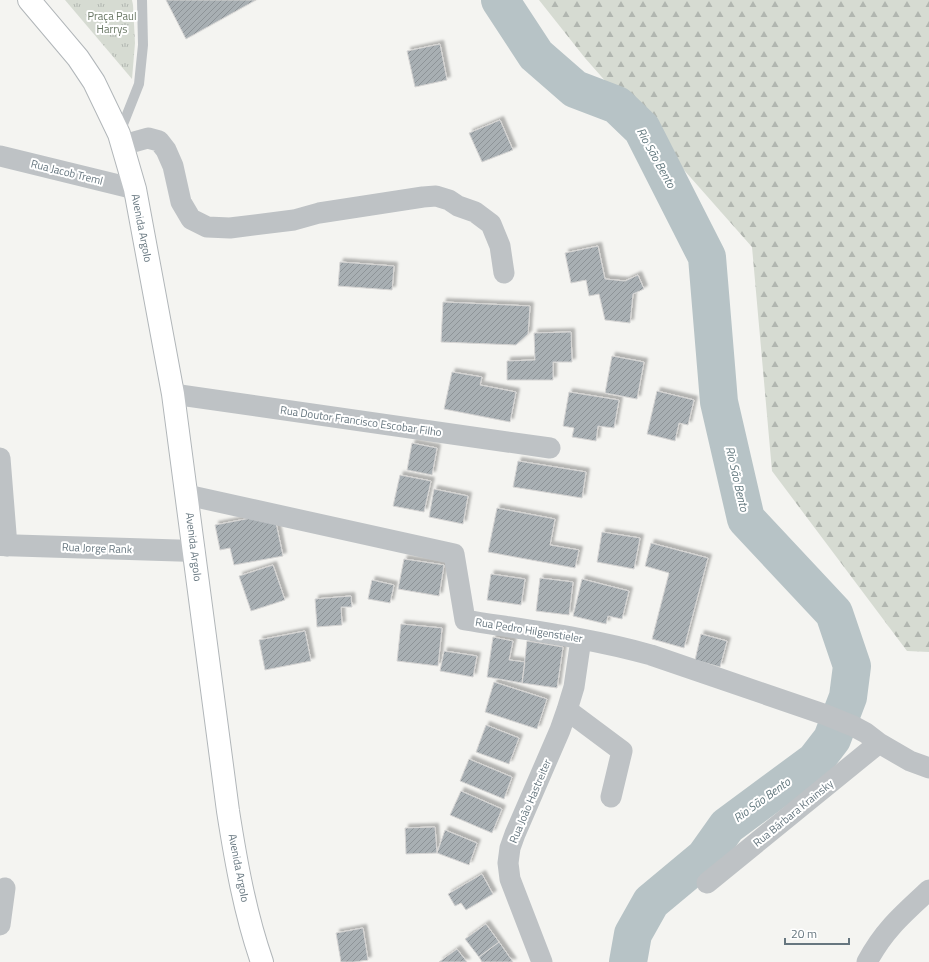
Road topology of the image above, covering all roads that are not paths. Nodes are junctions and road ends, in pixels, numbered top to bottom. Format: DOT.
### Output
graph roads {
  1 [pos="29,0"];
  2 [pos="142,0"];
  3 [pos="121,139"];
  4 [pos="0,156"];
  5 [pos="135,189"];
  6 [pos="504,273"];
  7 [pos="173,394"];
  8 [pos="550,448"];
  9 [pos="0,458"];
  10 [pos="187,495"];
  11 [pos="4,546"];
  12 [pos="194,551"];
  13 [pos="581,639"];
  14 [pos="568,710"];
  15 [pos="879,743"];
  16 [pos="929,768"];
  17 [pos="611,797"];
  18 [pos="707,883"];
  19 [pos="5,888"];
  20 [pos="929,890"];
  21 [pos="0,926"];
  22 [pos="262,962"];
  23 [pos="542,962"];
  24 [pos="867,962"];
  1 -- 3 [label="main road, Avenida Argolo"];
  2 -- 3 [label="lane"];
  3 -- 5 [label="main road, Avenida Argolo"];
  3 -- 6 [label="street"];
  4 -- 5 [label="street, Rua Jacob Treml"];
  5 -- 7 [label="main road, Avenida Argolo"];
  7 -- 8 [label="street, Rua Doutor Francisco Escobar Filho"];
  7 -- 10 [label="main road, Avenida Argolo"];
  9 -- 11 [label="street"];
  10 -- 12 [label="main road, Avenida Argolo"];
  10 -- 13 [label="street, Rua Pedro Hilgenstieler"];
  11 -- 12 [label="street, Rua Jorge Rank"];
  12 -- 22 [label="main road, Avenida Argolo"];
  13 -- 14 [label="street, Rua João Hastreiter"];
  13 -- 15 [label="street, Rua Pedro Hilgenstieler"];
  14 -- 17 [label="street"];
  14 -- 23 [label="street, Rua João Hastreiter"];
  15 -- 16 [label="street, Rua Pedro Hilgenstieler"];
  15 -- 18 [label="street, Rua Bárbara Krainsky"];
  19 -- 21 [label="street"];
  20 -- 24 [label="street"];
}
